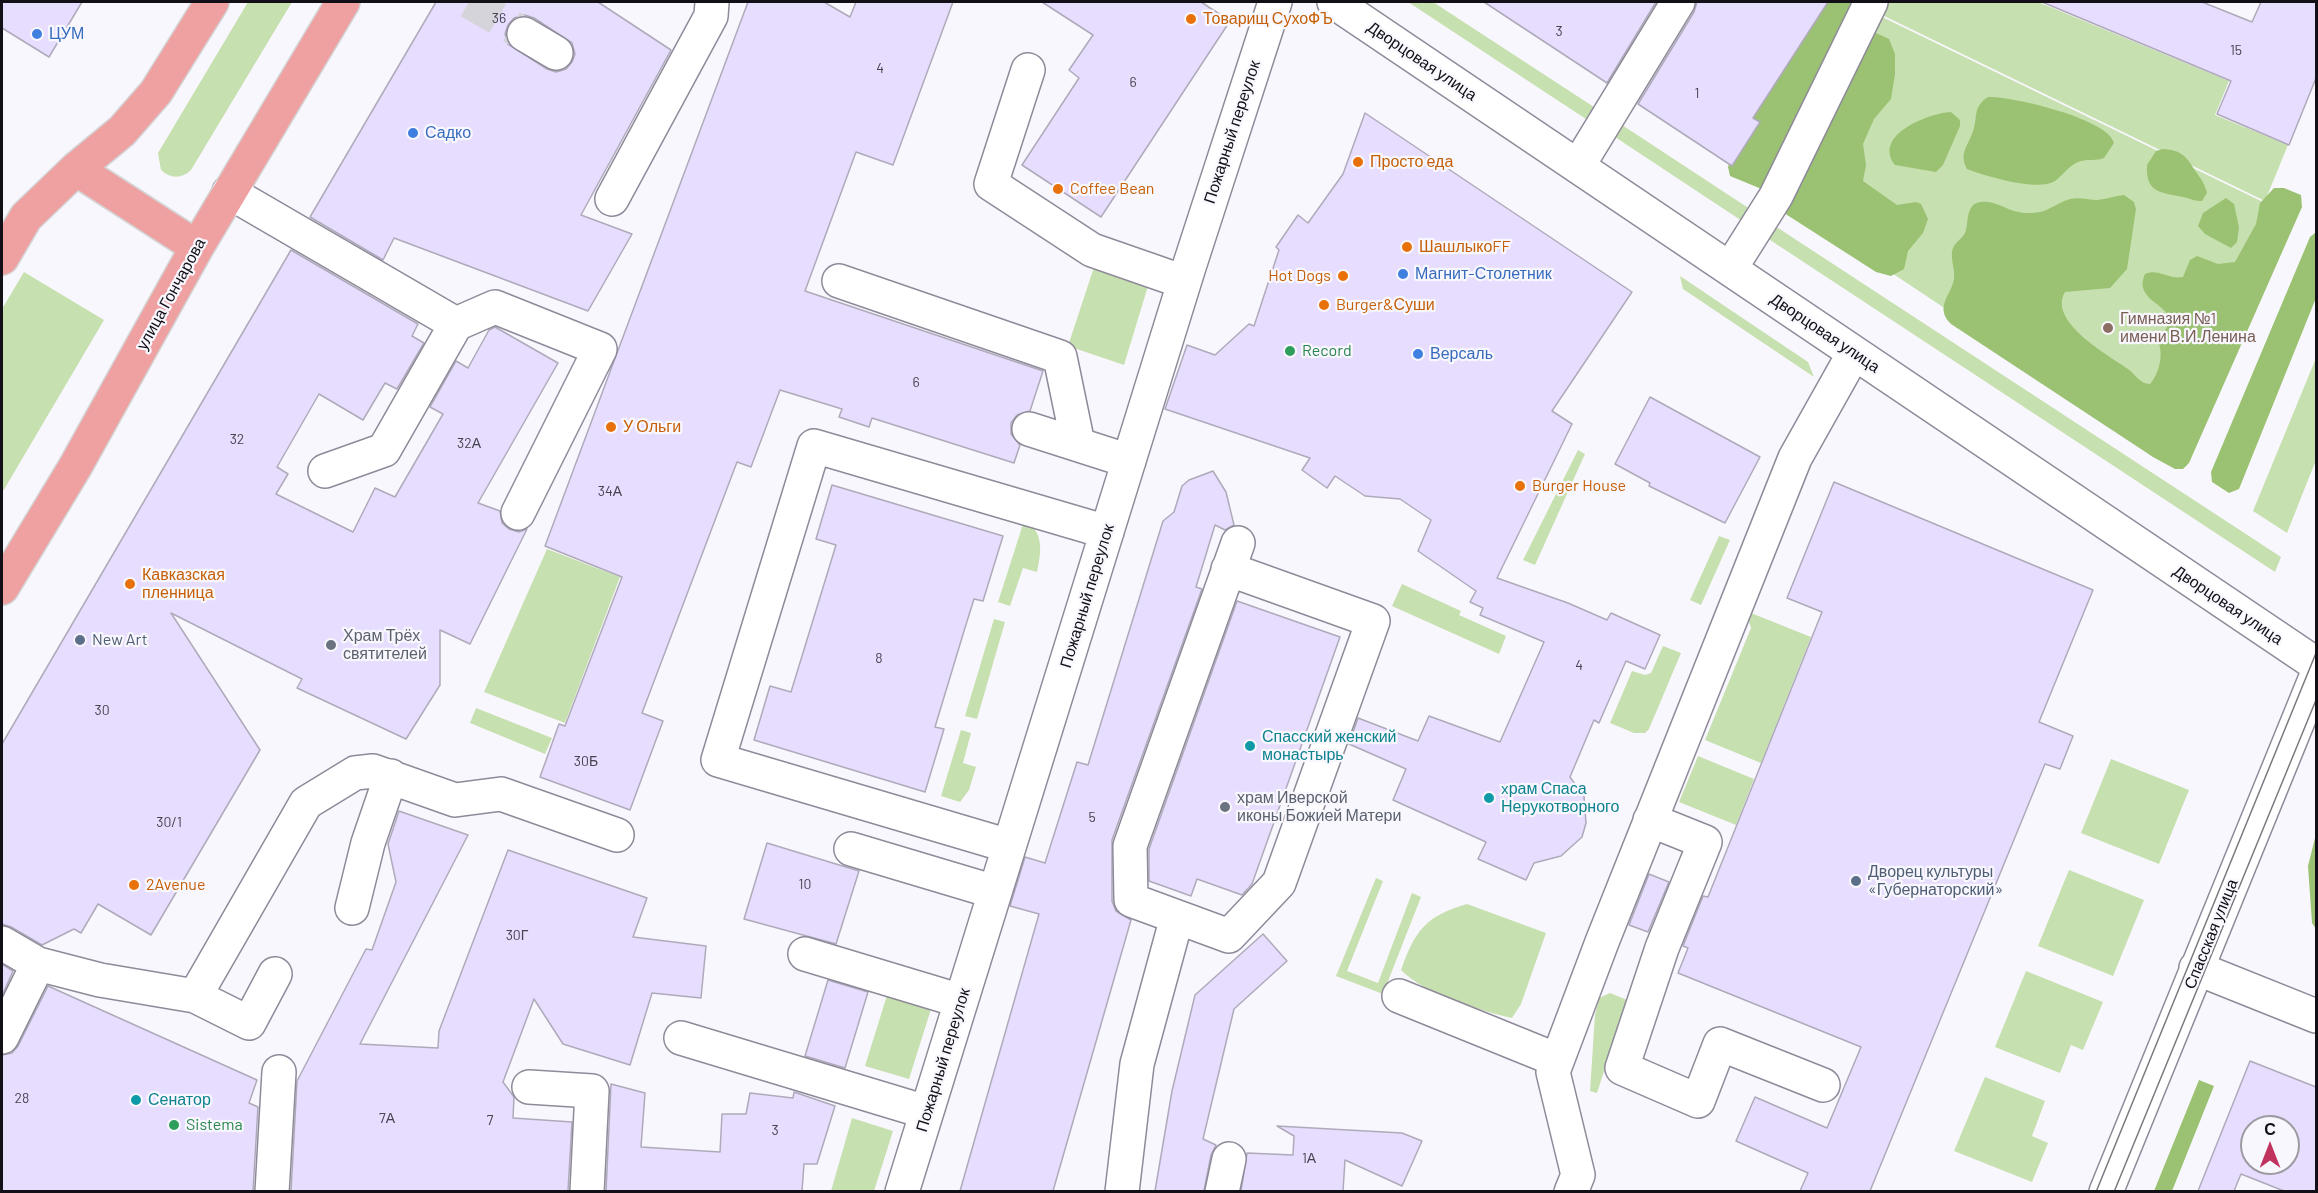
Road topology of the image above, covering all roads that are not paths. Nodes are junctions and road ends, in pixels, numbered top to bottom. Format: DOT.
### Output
graph roads {
  1 [pos="212,2"];
  2 [pos="343,2"];
  3 [pos="712,2"];
  4 [pos="1275,2"];
  5 [pos="1678,2"];
  6 [pos="1870,2"];
  7 [pos="1354,7"];
  8 [pos="524,34"];
  9 [pos="556,53"];
  10 [pos="1028,70"];
  11 [pos="1578,166"];
  12 [pos="76,169"];
  13 [pos="229,192"];
  14 [pos="612,199"];
  15 [pos="197,246"];
  16 [pos="2,258"];
  17 [pos="1730,269"];
  18 [pos="839,281"];
  19 [pos="1184,282"];
  20 [pos="456,324"];
  21 [pos="1854,352"];
  22 [pos="1029,429"];
  23 [pos="1078,444"];
  24 [pos="1129,461"];
  25 [pos="325,471"];
  26 [pos="518,513"];
  27 [pos="1107,532"];
  28 [pos="2,588"];
  29 [pos="2316,664"];
  30 [pos="2316,677"];
  31 [pos="391,776"];
  32 [pos="1650,820"];
  33 [pos="616,835"];
  34 [pos="1009,846"];
  35 [pos="851,849"];
  36 [pos="995,892"];
  37 [pos="352,908"];
  38 [pos="1177,917"];
  39 [pos="2,943"];
  40 [pos="805,954"];
  41 [pos="38,964"];
  42 [pos="2196,969"];
  43 [pos="275,974"];
  44 [pos="195,996"];
  45 [pos="1400,996"];
  46 [pos="961,1001"];
  47 [pos="2316,1016"];
  48 [pos="2,1037"];
  49 [pos="681,1038"];
  50 [pos="1557,1060"];
  51 [pos="279,1072"];
  52 [pos="1823,1085"];
  53 [pos="529,1087"];
  54 [pos="926,1112"];
  55 [pos="1229,1159"];
  56 [pos="272,1191"];
  57 [pos="587,1191"];
  58 [pos="902,1191"];
  59 [pos="1122,1191"];
  60 [pos="1222,1191"];
  61 [pos="1571,1191"];
  62 [pos="2106,1191"];
  1 -- 12 [label="main road"];
  2 -- 13 [label="main road, улица Гончарова"];
  3 -- 14 [label="street"];
  4 -- 19 [label="street, Пожарный переулок"];
  5 -- 11 [label="street"];
  6 -- 17 [label="street"];
  7 -- 11 [label="street, Дворцовая улица"];
  8 -- 9 [label="street"];
  10 -- 19 [label="street"];
  11 -- 17 [label="street, Дворцовая улица"];
  12 -- 15 [label="main road"];
  12 -- 16 [label="main road"];
  13 -- 15 [label="main road, улица Гончарова"];
  13 -- 20 [label="street"];
  15 -- 28 [label="main road, улица Гончарова"];
  17 -- 21 [label="street, Дворцовая улица"];
  18 -- 23 [label="street"];
  19 -- 24 [label="street, Пожарный переулок"];
  20 -- 25 [label="street"];
  20 -- 26 [label="street"];
  21 -- 29 [label="street, Дворцовая улица"];
  21 -- 32 [label="street"];
  22 -- 23 [label="street"];
  23 -- 24 [label="street"];
  24 -- 27 [label="street, Пожарный переулок"];
  27 -- 34 [label="street, Пожарный переулок"];
  27 -- 34 [label="street"];
  30 -- 42 [label="street, Спасская улица"];
  31 -- 33 [label="street"];
  31 -- 37 [label="street"];
  31 -- 44 [label="street"];
  32 -- 50 [label="street"];
  32 -- 52 [label="street"];
  34 -- 36 [label="street, Пожарный переулок"];
  35 -- 36 [label="street"];
  36 -- 46 [label="street, Пожарный переулок"];
  38 -- 38 [label="street"];
  38 -- 59 [label="street"];
  39 -- 41 [label="street"];
  40 -- 46 [label="street"];
  41 -- 44 [label="street"];
  41 -- 48 [label="street"];
  42 -- 47 [label="street"];
  42 -- 62 [label="street, Спасская улица"];
  43 -- 44 [label="street"];
  45 -- 50 [label="street"];
  46 -- 54 [label="street, Пожарный переулок"];
  49 -- 54 [label="street"];
  50 -- 61 [label="street"];
  51 -- 56 [label="street"];
  53 -- 57 [label="street"];
  54 -- 58 [label="street, Пожарный переулок"];
  55 -- 60 [label="street"];
}
